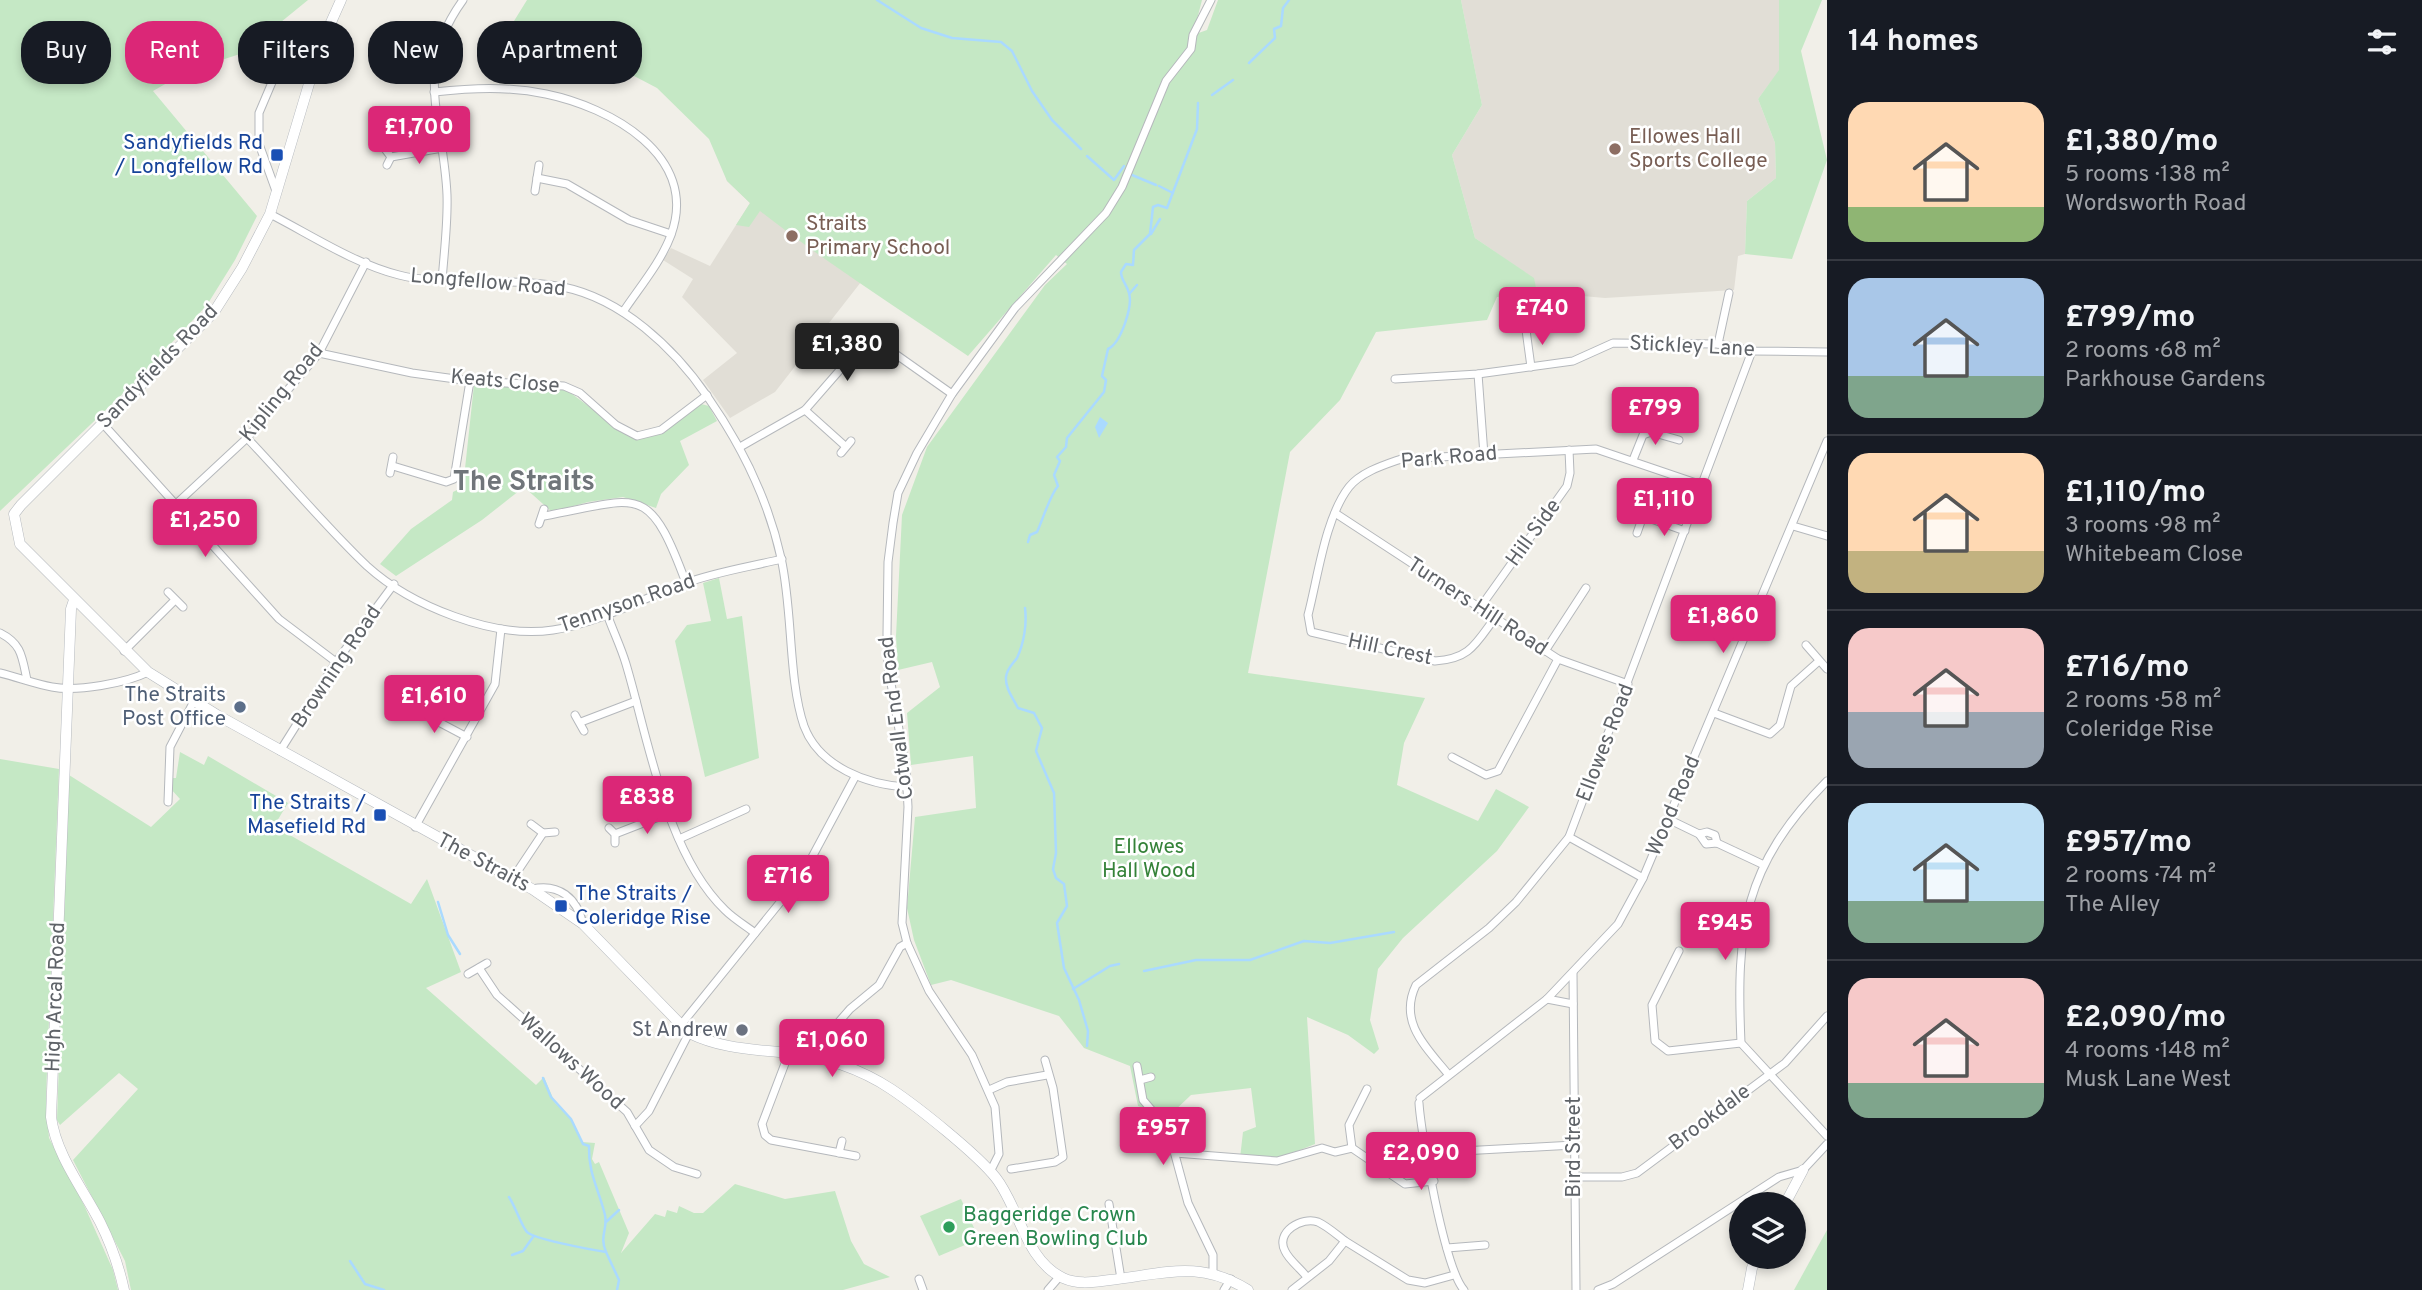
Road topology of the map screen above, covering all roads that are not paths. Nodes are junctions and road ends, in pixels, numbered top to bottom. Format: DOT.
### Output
graph roads {
  1 [pos="341,0"];
  2 [pos="463,0"];
  3 [pos="1211,0"];
  4 [pos="332,21"];
  5 [pos="271,84"];
  6 [pos="309,84"];
  7 [pos="434,92"];
  8 [pos="442,148"];
  9 [pos="385,149"];
  10 [pos="539,165"];
  11 [pos="537,178"];
  12 [pos="535,191"];
  13 [pos="277,194"];
  14 [pos="270,214"];
  15 [pos="671,234"];
  16 [pos="366,262"];
  17 [pos="442,281"];
  18 [pos="1729,293"];
  19 [pos="623,312"];
  20 [pos="1526,330"];
  21 [pos="1718,344"];
  22 [pos="1752,351"];
  23 [pos="1827,352"];
  24 [pos="319,353"];
  25 [pos="1531,367"];
  26 [pos="1479,374"];
  27 [pos="1395,379"];
  28 [pos="470,381"];
  29 [pos="952,394"];
  30 [pos="707,395"];
  31 [pos="806,410"];
  32 [pos="104,425"];
  33 [pos="247,438"];
  34 [pos="1679,440"];
  35 [pos="1827,442"];
  36 [pos="845,446"];
  37 [pos="740,447"];
  38 [pos="1569,450"];
  39 [pos="1484,455"];
  40 [pos="1633,460"];
  41 [pos="392,465"];
  42 [pos="1702,485"];
  43 [pos="175,505"];
  44 [pos="1335,513"];
  45 [pos="14,514"];
  46 [pos="540,524"];
  47 [pos="1793,526"];
  48 [pos="1685,531"];
  49 [pos="1637,533"];
  50 [pos="1827,536"];
  51 [pos="782,559"];
  52 [pos="686,583"];
  53 [pos="394,584"];
  54 [pos="1586,588"];
  55 [pos="168,592"];
  56 [pos="74,600"];
  57 [pos="175,600"];
  58 [pos="183,607"];
  59 [pos="1479,609"];
  60 [pos="607,614"];
  61 [pos="1494,619"];
  62 [pos="501,629"];
  63 [pos="1311,632"];
  64 [pos="0,634"];
  65 [pos="1806,645"];
  66 [pos="124,651"];
  67 [pos="1545,651"];
  68 [pos="1558,659"];
  69 [pos="1819,661"];
  70 [pos="336,662"];
  71 [pos="1827,669"];
  72 [pos="148,672"];
  73 [pos="0,673"];
  74 [pos="27,680"];
  75 [pos="1628,684"];
  76 [pos="68,688"];
  77 [pos="413,697"];
  78 [pos="194,701"];
  79 [pos="636,701"];
  80 [pos="1713,713"];
  81 [pos="575,715"];
  82 [pos="581,722"];
  83 [pos="584,732"];
  84 [pos="467,737"];
  85 [pos="280,751"];
  86 [pos="1452,757"];
  87 [pos="855,777"];
  88 [pos="1827,781"];
  89 [pos="907,787"];
  90 [pos="168,802"];
  91 [pos="746,809"];
  92 [pos="669,813"];
  93 [pos="1668,819"];
  94 [pos="531,824"];
  95 [pos="415,827"];
  96 [pos="555,832"];
  97 [pos="543,834"];
  98 [pos="1569,837"];
  99 [pos="679,839"];
  100 [pos="615,843"];
  101 [pos="1763,865"];
  102 [pos="513,878"];
  103 [pos="1643,878"];
  104 [pos="755,933"];
  105 [pos="907,943"];
  106 [pos="1679,951"];
  107 [pos="487,963"];
  108 [pos="479,968"];
  109 [pos="1573,973"];
  110 [pos="468,974"];
  111 [pos="1547,999"];
  112 [pos="1573,1004"];
  113 [pos="1827,1016"];
  114 [pos="679,1026"];
  115 [pos="689,1033"];
  116 [pos="1741,1044"];
  117 [pos="789,1053"];
  118 [pos="817,1058"];
  119 [pos="1045,1059"];
  120 [pos="1137,1066"];
  121 [pos="1448,1074"];
  122 [pos="1047,1075"];
  123 [pos="1769,1075"];
  124 [pos="1151,1077"];
  125 [pos="1140,1080"];
  126 [pos="1367,1089"];
  127 [pos="989,1090"];
  128 [pos="635,1126"];
  129 [pos="1827,1136"];
  130 [pos="842,1141"];
  131 [pos="1827,1144"];
  132 [pos="1574,1145"];
  133 [pos="1352,1148"];
  134 [pos="839,1153"];
  135 [pos="1175,1153"];
  136 [pos="1425,1153"];
  137 [pos="856,1156"];
  138 [pos="1011,1169"];
  139 [pos="1803,1170"];
  140 [pos="990,1172"];
  141 [pos="697,1174"];
  142 [pos="1573,1177"];
  143 [pos="1434,1181"];
  144 [pos="1791,1192"];
  145 [pos="1110,1204"];
  146 [pos="1345,1241"];
  147 [pos="1485,1244"];
  148 [pos="1447,1248"];
  149 [pos="1752,1269"];
  150 [pos="1213,1272"];
  151 [pos="1454,1275"];
  152 [pos="1060,1276"];
  153 [pos="1306,1276"];
  154 [pos="919,1279"];
  155 [pos="1121,1279"];
  156 [pos="1231,1279"];
  157 [pos="124,1290"];
  158 [pos="923,1290"];
  159 [pos="1048,1290"];
  160 [pos="1224,1290"];
  161 [pos="1248,1290"];
  162 [pos="1292,1290"];
  163 [pos="1464,1290"];
  164 [pos="1576,1290"];
  165 [pos="1598,1290"];
  166 [pos="1748,1290"];
  1 -- 4 [label="street, Sandyfields Road"];
  2 -- 7 [label="street"];
  3 -- 29 [label="street, Cotwall End Road"];
  5 -- 13 [label="street"];
  6 -- 13 [label="street, Sandyfields Road"];
  7 -- 8 [label="street"];
  7 -- 15 [label="street"];
  8 -- 9 [label="street"];
  8 -- 17 [label="street"];
  10 -- 11 [label="street"];
  11 -- 12 [label="street"];
  11 -- 15 [label="street"];
  13 -- 14 [label="street, Sandyfields Road"];
  14 -- 16 [label="street, Longfellow Road"];
  14 -- 32 [label="street, Sandyfields Road"];
  15 -- 19 [label="street"];
  16 -- 17 [label="street, Longfellow Road"];
  16 -- 24 [label="street, Kipling Road"];
  17 -- 19 [label="street, Longfellow Road"];
  18 -- 21 [label="street"];
  19 -- 30 [label="street, Longfellow Road"];
  20 -- 25 [label="street"];
  21 -- 22 [label="street, Stickley Lane"];
  21 -- 25 [label="street, Stickley Lane"];
  22 -- 23 [label="street, Stickley Lane"];
  22 -- 42 [label="street, Ellowes Road"];
  24 -- 28 [label="street, Keats Close"];
  24 -- 33 [label="street, Kipling Road"];
  25 -- 26 [label="street, Stickley Lane"];
  26 -- 27 [label="street, Stickley Lane"];
  26 -- 39 [label="street"];
  28 -- 30 [label="street, Keats Close"];
  28 -- 41 [label="street"];
  29 -- 31 [label="street"];
  29 -- 89 [label="street, Cotwall End Road"];
  30 -- 37 [label="street, Longfellow Road"];
  31 -- 36 [label="street"];
  31 -- 37 [label="street"];
  32 -- 43 [label="street"];
  32 -- 45 [label="street, Sandyfields Road"];
  33 -- 43 [label="street, Kipling Road"];
  33 -- 53 [label="street, Tennyson Road"];
  34 -- 40 [label="street"];
  35 -- 47 [label="street, Wood Road"];
  37 -- 51 [label="street, Longfellow Road"];
  38 -- 39 [label="street, Park Road"];
  38 -- 40 [label="street, Park Road"];
  38 -- 59 [label="street, Hill Side"];
  39 -- 44 [label="street, Park Road"];
  40 -- 42 [label="street, Park Road"];
  42 -- 48 [label="street, Ellowes Road"];
  43 -- 70 [label="street"];
  44 -- 59 [label="street, Turners Hill Road"];
  44 -- 63 [label="street, Park Road"];
  45 -- 56 [label="street, The Straits"];
  46 -- 52 [label="street"];
  47 -- 50 [label="street"];
  47 -- 80 [label="street, Wood Road"];
  48 -- 49 [label="street"];
  48 -- 75 [label="street, Ellowes Road"];
  51 -- 52 [label="street, Tennyson Road"];
  51 -- 87 [label="street, Longfellow Road"];
  52 -- 60 [label="street, Tennyson Road"];
  53 -- 62 [label="street, Tennyson Road"];
  53 -- 70 [label="street, Browning Road"];
  54 -- 67 [label="street"];
  55 -- 57 [label="street"];
  56 -- 66 [label="street, The Straits"];
  56 -- 76 [label="street, High Arcal Road"];
  57 -- 58 [label="street"];
  57 -- 66 [label="street"];
  59 -- 61 [label="street, Turners Hill Road"];
  60 -- 62 [label="street, Tennyson Road"];
  60 -- 79 [label="street"];
  61 -- 63 [label="street, Hill Crest"];
  61 -- 67 [label="street, Turners Hill Road"];
  62 -- 84 [label="street"];
  64 -- 74 [label="street"];
  65 -- 69 [label="street"];
  66 -- 72 [label="street, The Straits"];
  67 -- 68 [label="street, Turners Hill Road"];
  68 -- 75 [label="street, Turners Hill Road"];
  68 -- 86 [label="street"];
  69 -- 71 [label="street"];
  69 -- 80 [label="street"];
  70 -- 85 [label="street, Browning Road"];
  72 -- 76 [label="street"];
  72 -- 78 [label="street, The Straits"];
  73 -- 74 [label="street"];
  74 -- 76 [label="street"];
  75 -- 98 [label="street, Ellowes Road"];
  76 -- 157 [label="street, High Arcal Road"];
  77 -- 84 [label="street"];
  78 -- 85 [label="street, The Straits"];
  78 -- 90 [label="street"];
  79 -- 82 [label="street"];
  79 -- 92 [label="street"];
  80 -- 93 [label="street, Wood Road"];
  81 -- 82 [label="street"];
  82 -- 83 [label="street"];
  84 -- 95 [label="street"];
  85 -- 95 [label="street, The Straits"];
  87 -- 89 [label="street, Longfellow Road"];
  87 -- 104 [label="street"];
  88 -- 101 [label="street"];
  89 -- 105 [label="street, Cotwall End Road"];
  91 -- 99 [label="street"];
  92 -- 99 [label="street"];
  92 -- 100 [label="street"];
  93 -- 101 [label="street"];
  93 -- 103 [label="street, Wood Road"];
  94 -- 97 [label="street"];
  95 -- 102 [label="street, The Straits"];
  96 -- 97 [label="street"];
  97 -- 102 [label="street"];
  98 -- 103 [label="street"];
  98 -- 121 [label="street, Ellowes Road"];
  99 -- 104 [label="street"];
  101 -- 116 [label="street"];
  102 -- 114 [label="street, The Straits"];
  103 -- 109 [label="street, Wood Road"];
  104 -- 114 [label="street"];
  105 -- 118 [label="street"];
  105 -- 127 [label="street, Cotwall End Road"];
  106 -- 116 [label="street"];
  107 -- 108 [label="street"];
  108 -- 110 [label="street"];
  108 -- 128 [label="street, Wallows Wood"];
  109 -- 111 [label="street, Wood Road"];
  109 -- 112 [label="street, Bird Street"];
  111 -- 112 [label="street"];
  111 -- 121 [label="street, Wood Road"];
  112 -- 132 [label="street, Bird Street"];
  113 -- 123 [label="street, Brookdale"];
  114 -- 115 [label="street, The Straits"];
  115 -- 117 [label="street, The Straits"];
  115 -- 128 [label="street"];
  116 -- 123 [label="street"];
  117 -- 118 [label="street, The Straits"];
  117 -- 134 [label="street"];
  118 -- 140 [label="street, The Straits"];
  119 -- 122 [label="street"];
  120 -- 125 [label="street"];
  121 -- 136 [label="street, Wood Road"];
  122 -- 127 [label="street"];
  122 -- 138 [label="street"];
  123 -- 129 [label="street"];
  123 -- 142 [label="street, Brookdale"];
  124 -- 125 [label="street"];
  125 -- 135 [label="street"];
  126 -- 133 [label="street"];
  127 -- 140 [label="street, Cotwall End Road"];
  128 -- 141 [label="street, Wallows Wood"];
  130 -- 134 [label="street"];
  131 -- 139 [label="street"];
  132 -- 136 [label="street"];
  132 -- 142 [label="street, Bird Street"];
  133 -- 135 [label="street"];
  133 -- 143 [label="street"];
  134 -- 137 [label="street"];
  135 -- 150 [label="street"];
  136 -- 143 [label="street"];
  139 -- 144 [label="street"];
  139 -- 165 [label="street"];
  140 -- 152 [label="street, The Straits"];
  142 -- 164 [label="street, Bird Street"];
  143 -- 148 [label="street"];
  145 -- 155 [label="street"];
  146 -- 151 [label="street"];
  146 -- 153 [label="street"];
  146 -- 153 [label="street"];
  147 -- 148 [label="street"];
  148 -- 151 [label="street"];
  149 -- 166 [label="street"];
  150 -- 155 [label="street"];
  150 -- 156 [label="street"];
  151 -- 163 [label="street"];
  152 -- 155 [label="street"];
  152 -- 159 [label="street"];
  153 -- 162 [label="street"];
  154 -- 158 [label="street"];
  156 -- 160 [label="street"];
  156 -- 161 [label="street"];
}
